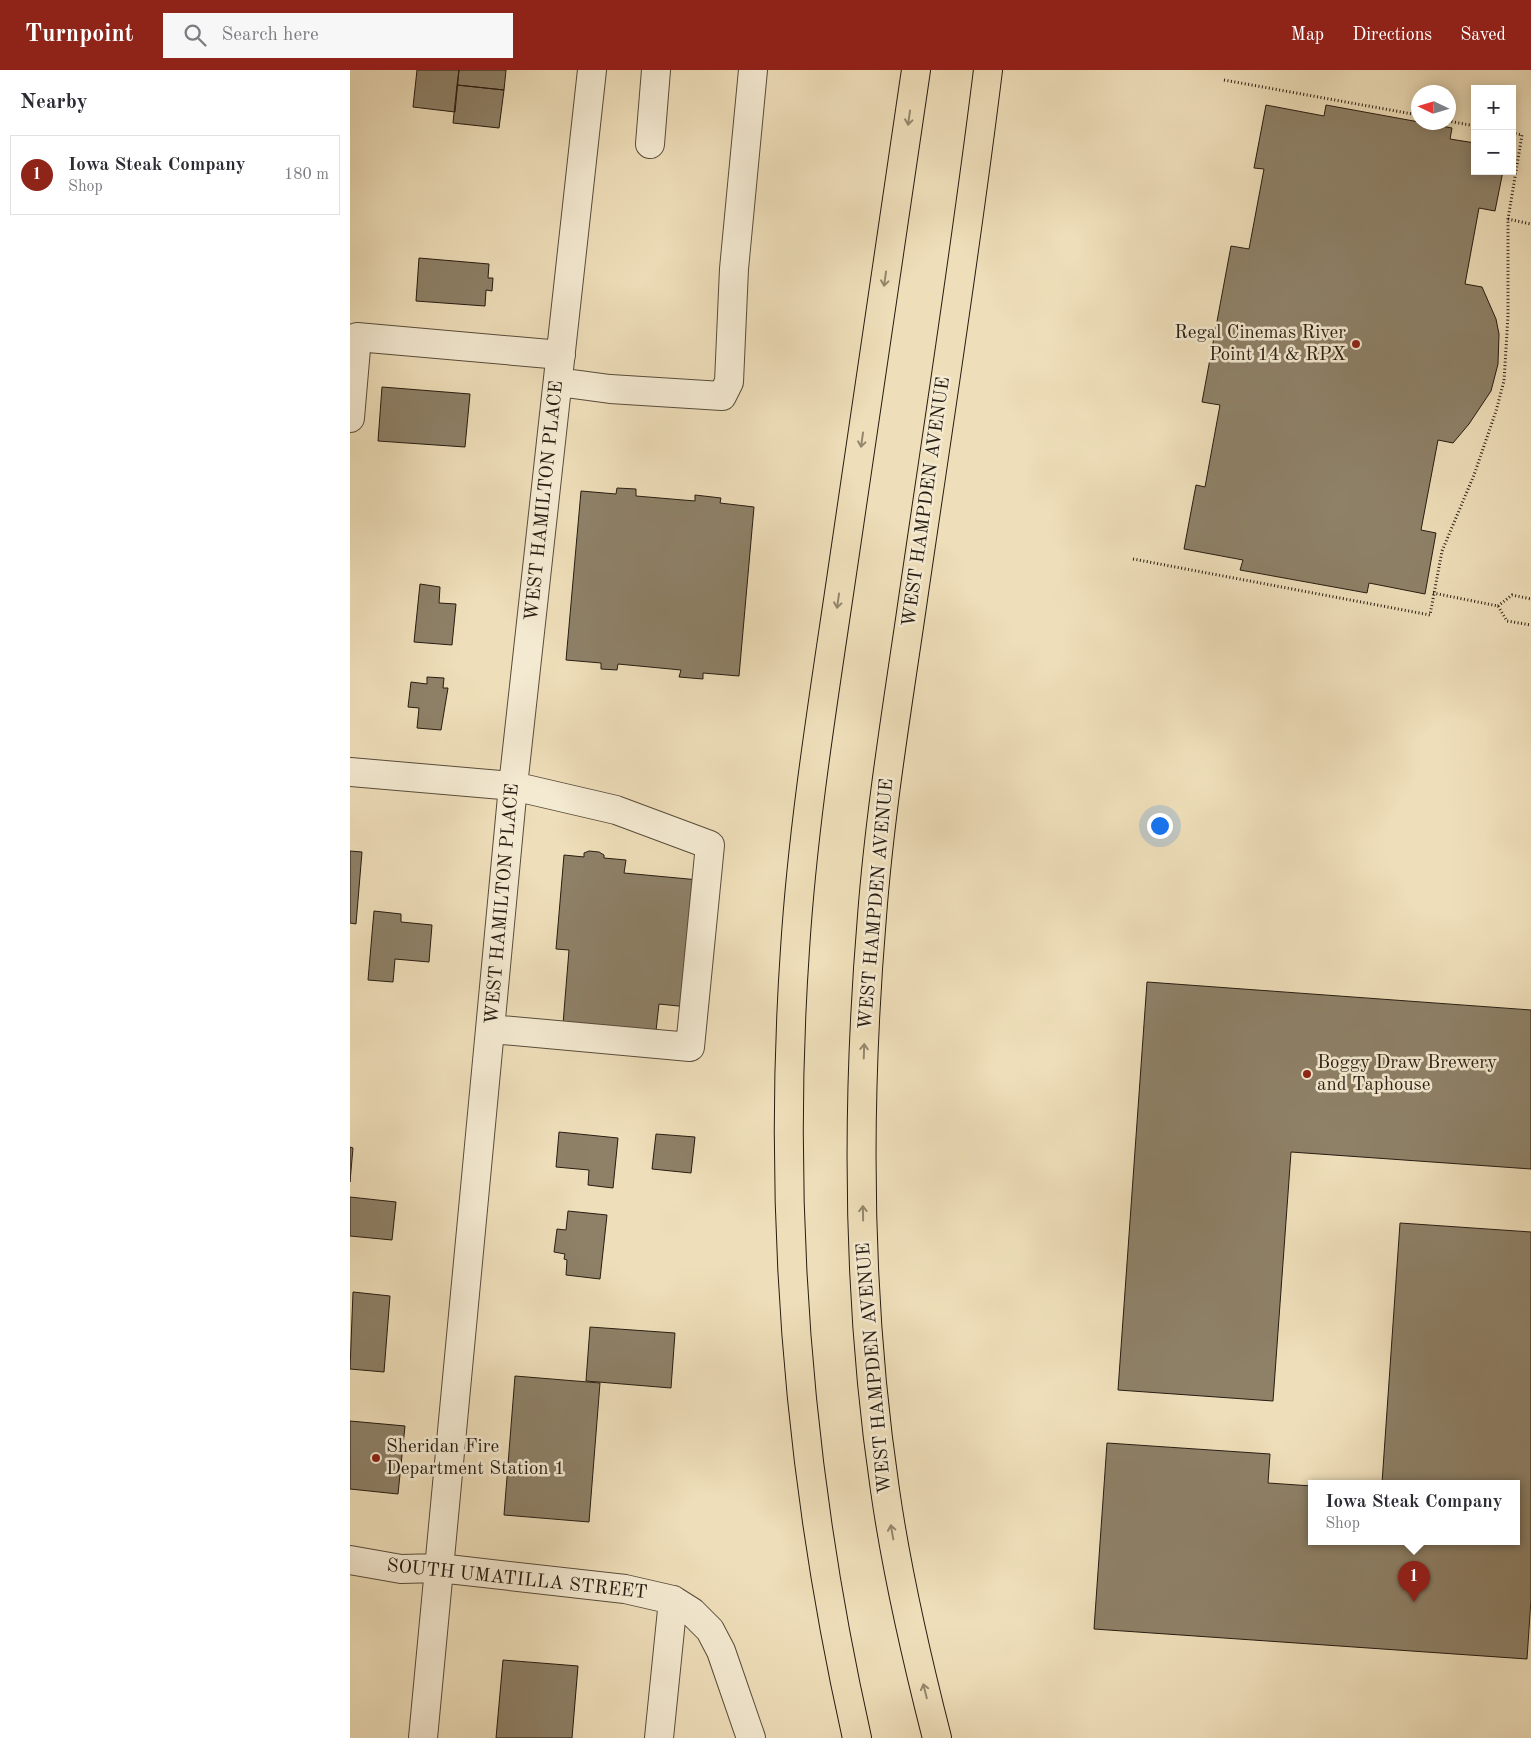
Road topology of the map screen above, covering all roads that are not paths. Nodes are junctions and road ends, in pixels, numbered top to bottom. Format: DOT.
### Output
graph roads {
  1 [pos="592,70"];
  2 [pos="656,70"];
  3 [pos="753,70"];
  4 [pos="916,70"];
  5 [pos="988,70"];
  6 [pos="650,144"];
  7 [pos="561,355"];
  8 [pos="558,382"];
  9 [pos="350,418"];
  10 [pos="350,772"];
  11 [pos="514,786"];
  12 [pos="491,1029"];
  13 [pos="350,1560"];
  14 [pos="439,1568"];
  15 [pos="673,1600"];
  16 [pos="422,1738"];
  17 [pos="659,1738"];
  18 [pos="751,1738"];
  19 [pos="857,1738"];
  20 [pos="937,1738"];
  1 -- 7 [label="street, WEST HAMILTON PLACE"];
  2 -- 6 [label="street"];
  3 -- 8 [label="street"];
  4 -- 19 [label="highway, one-way"];
  20 -- 5 [label="highway, WEST HAMPDEN AVENUE, one-way"];
  7 -- 8 [label="street, WEST HAMILTON PLACE"];
  7 -- 9 [label="street"];
  8 -- 11 [label="street, WEST HAMILTON PLACE"];
  10 -- 11 [label="street"];
  11 -- 12 [label="street, WEST HAMILTON PLACE"];
  11 -- 12 [label="street"];
  12 -- 14 [label="street, WEST HAMILTON PLACE"];
  13 -- 14 [label="street, SOUTH UMATILLA STREET"];
  14 -- 15 [label="street, SOUTH UMATILLA STREET"];
  14 -- 16 [label="street, WEST HAMILTON PLACE"];
  15 -- 17 [label="street"];
  15 -- 18 [label="street, SOUTH UMATILLA STREET"];
}
